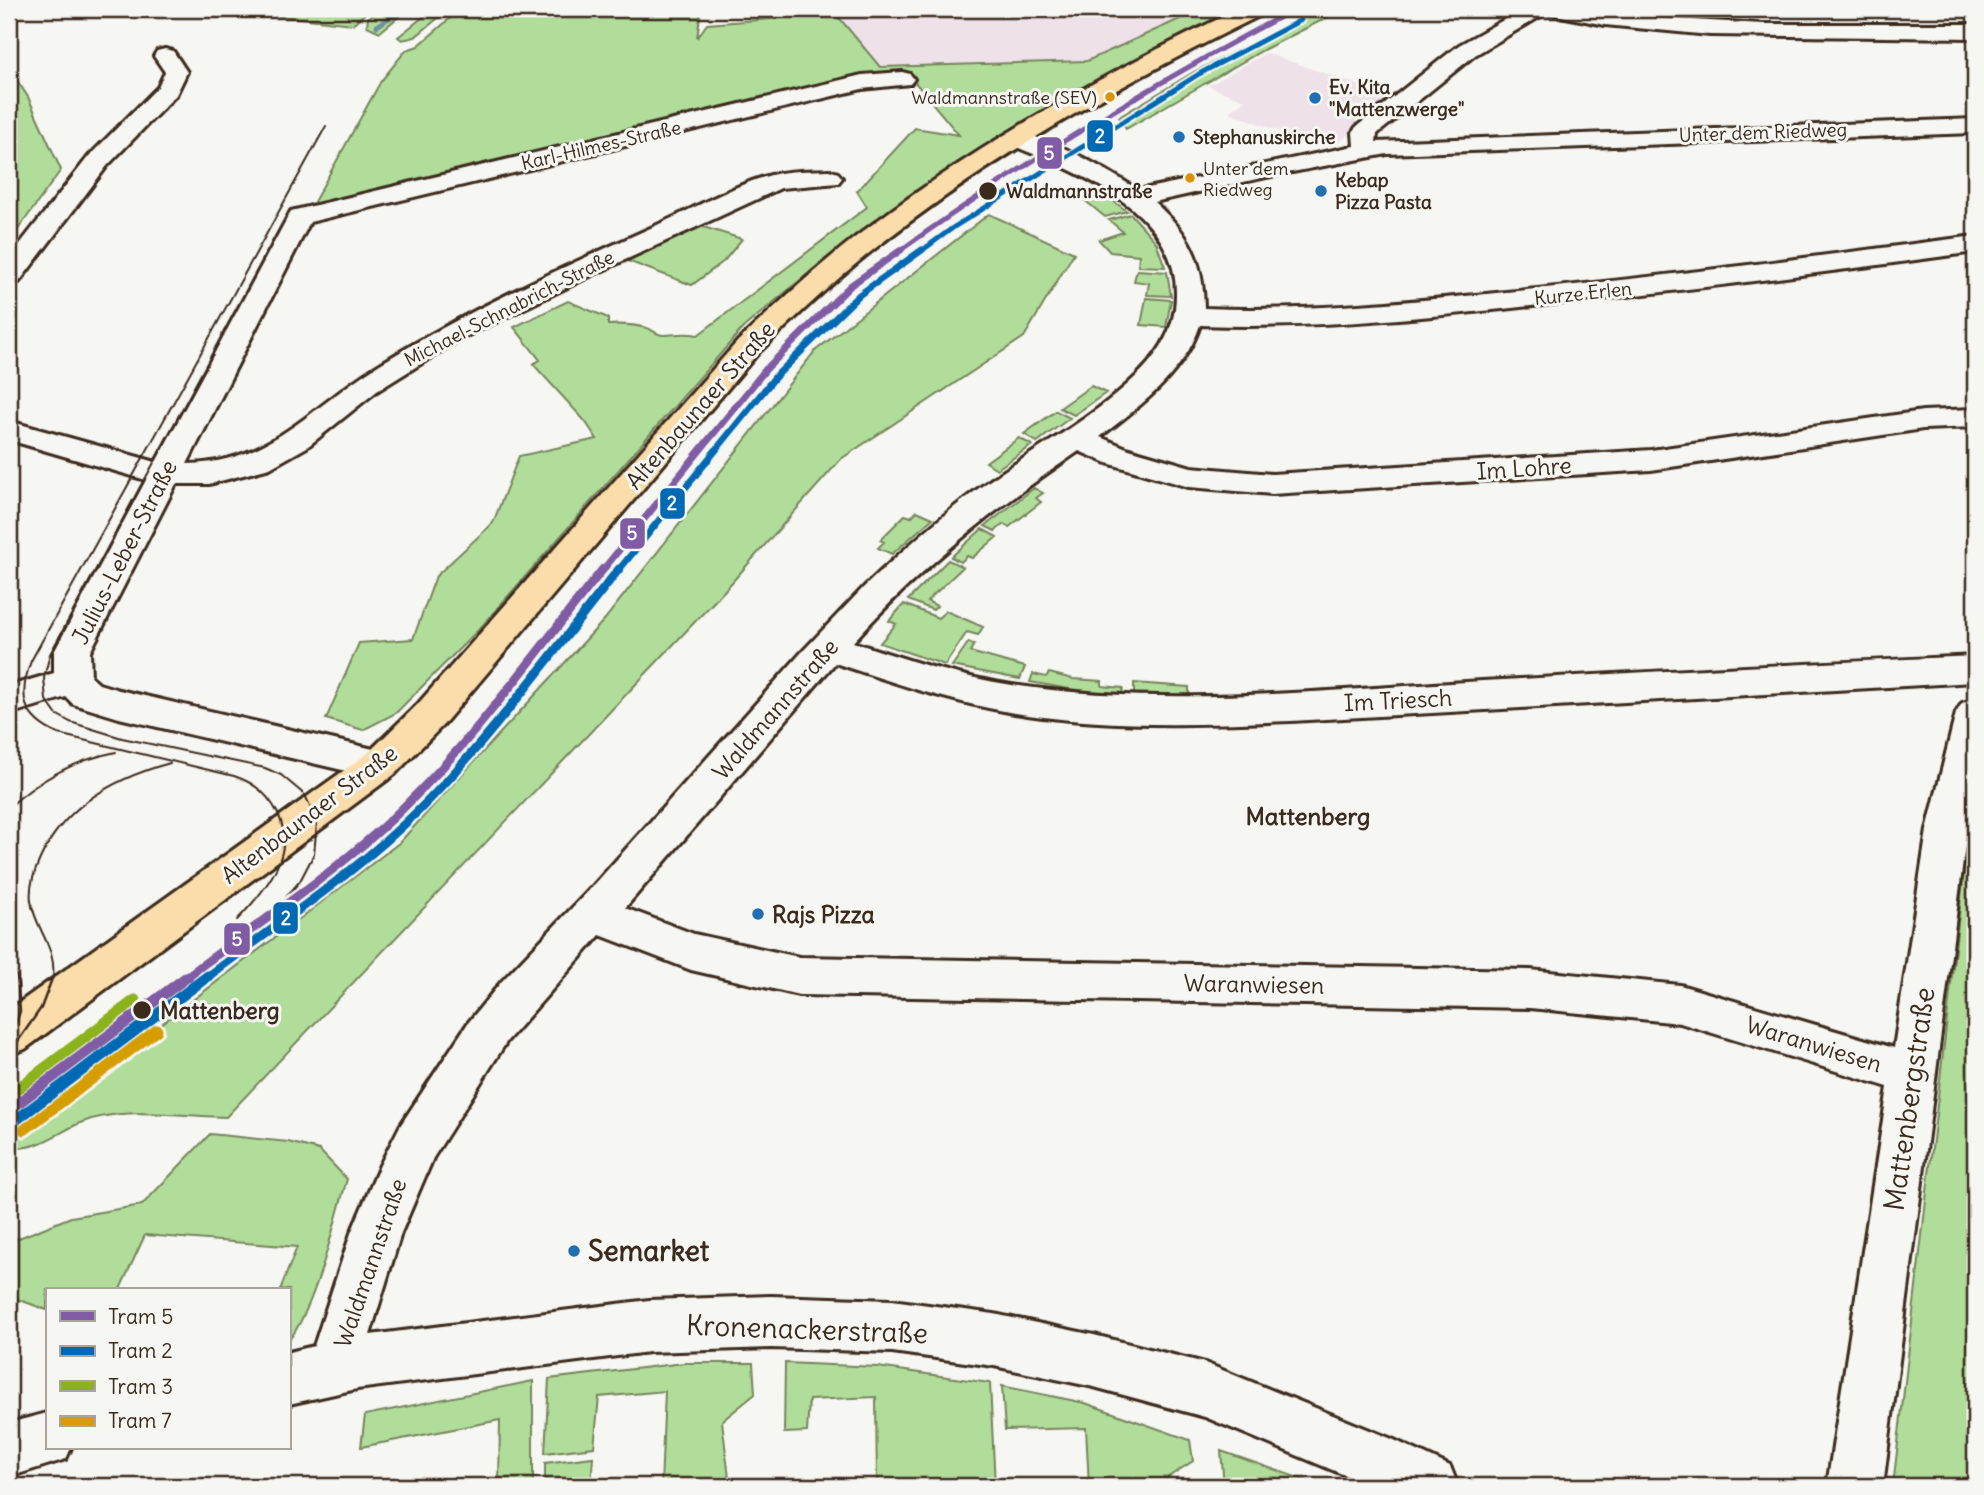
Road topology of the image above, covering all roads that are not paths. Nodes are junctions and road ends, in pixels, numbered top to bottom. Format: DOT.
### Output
graph roads {
  1 [pos="1255,9"];
  2 [pos="1538,9"];
  3 [pos="1554,9"];
  4 [pos="1975,31"];
  5 [pos="165,56"];
  6 [pos="902,79"];
  7 [pos="1975,126"];
  8 [pos="1018,139"];
  9 [pos="1369,149"];
  10 [pos="830,178"];
  11 [pos="1136,198"];
  12 [pos="300,217"];
  13 [pos="1975,244"];
  14 [pos="9,276"];
  15 [pos="1190,316"];
  16 [pos="1975,418"];
  17 [pos="9,430"];
  18 [pos="1076,438"];
  19 [pos="164,474"];
  20 [pos="828,647"];
  21 [pos="1975,669"];
  22 [pos="73,681"];
  23 [pos="9,700"];
  24 [pos="1975,713"];
  25 [pos="381,764"];
  26 [pos="593,914"];
  27 [pos="9,1035"];
  28 [pos="1912,1074"];
  29 [pos="311,1373"];
  30 [pos="46,1440"];
  31 [pos="9,1450"];
  32 [pos="1430,1486"];
  33 [pos="1855,1486"];
  1 -- 8 [label="main road, Altenbaunaer Straße"];
  2 -- 9 [label="street"];
  3 -- 4 [label="street"];
  5 -- 14 [label="street"];
  6 -- 12 [label="street, Karl-Hilmes-Straße"];
  7 -- 9 [label="street, Unter dem Riedweg"];
  8 -- 11 [label="street, Waldmannstraße"];
  8 -- 25 [label="main road, Altenbaunaer Straße"];
  9 -- 11 [label="street, Unter dem Riedweg"];
  10 -- 19 [label="street, Michael-Schnabrich-Straße"];
  11 -- 15 [label="street, Waldmannstraße"];
  12 -- 19 [label="street, Julius-Leber-Straße"];
  13 -- 15 [label="street, Kurze Erlen"];
  15 -- 18 [label="street, Waldmannstraße"];
  16 -- 18 [label="street, Im Lohre"];
  17 -- 19 [label="street, Michael-Schnabrich-Straße"];
  18 -- 20 [label="street, Waldmannstraße"];
  19 -- 22 [label="street, Julius-Leber-Straße"];
  20 -- 21 [label="street, Im Triesch"];
  20 -- 26 [label="street, Waldmannstraße"];
  22 -- 23 [label="street"];
  22 -- 25 [label="street"];
  24 -- 28 [label="street, Mattenbergstraße"];
  25 -- 27 [label="main road, Altenbaunaer Straße"];
  26 -- 28 [label="street, Waranwiesen"];
  26 -- 29 [label="street, Waldmannstraße"];
  28 -- 33 [label="street, Mattenbergstraße"];
  29 -- 32 [label="street, Kronenackerstraße"];
  30 -- 31 [label="street"];
}
